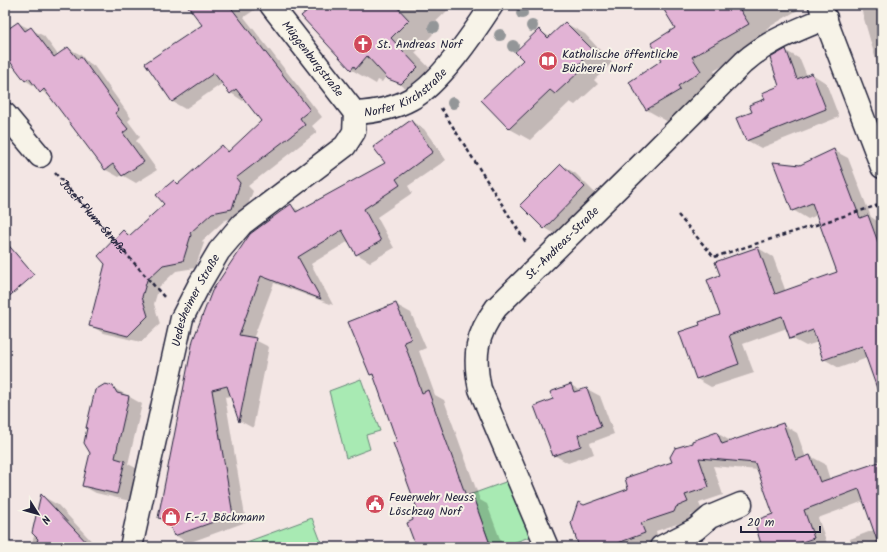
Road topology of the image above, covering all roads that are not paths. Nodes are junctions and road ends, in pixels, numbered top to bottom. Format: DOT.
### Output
graph roads {
  1 [pos="271,5"];
  2 [pos="492,5"];
  3 [pos="823,12"];
  4 [pos="355,113"];
  5 [pos="5,114"];
  6 [pos="40,156"];
  7 [pos="882,167"];
  8 [pos="741,504"];
  9 [pos="131,547"];
  10 [pos="547,547"];
  11 [pos="661,547"];
  1 -- 4 [label="street, Müggenburgstraße"];
  2 -- 4 [label="street, Norfer Kirchstraße"];
  3 -- 7 [label="street"];
  3 -- 10 [label="street, St.-Andreas-Straße"];
  4 -- 9 [label="street, Uedesheimer Straße"];
  5 -- 6 [label="street"];
  8 -- 11 [label="street"];
}
